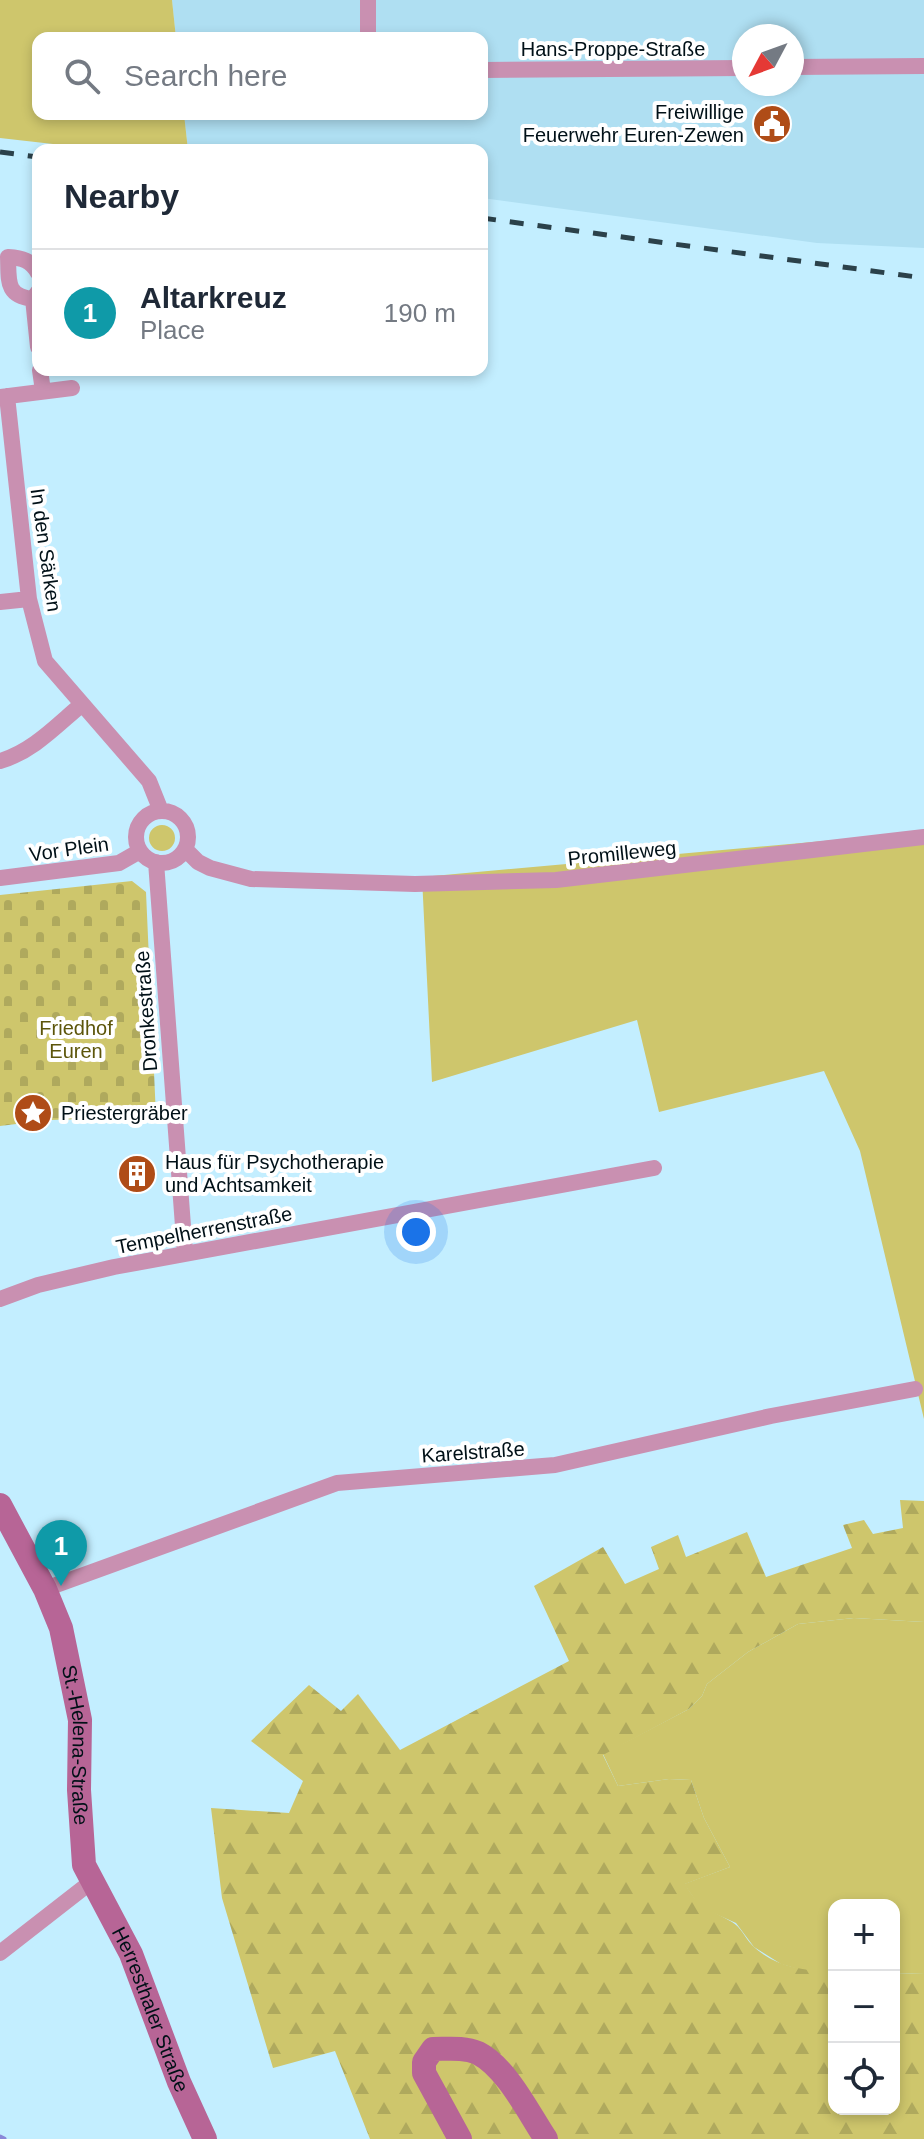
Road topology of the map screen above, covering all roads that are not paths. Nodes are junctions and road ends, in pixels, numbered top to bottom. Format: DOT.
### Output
graph roads {
  1 [pos="368,0"];
  2 [pos="368,32"];
  3 [pos="924,66"];
  4 [pos="804,67"];
  5 [pos="732,68"];
  6 [pos="488,70"];
  7 [pos="32,264"];
  8 [pos="32,296"];
  9 [pos="41,376"];
  10 [pos="72,388"];
  11 [pos="43,391"];
  12 [pos="3,397"];
  13 [pos="29,599"];
  14 [pos="0,602"];
  15 [pos="81,705"];
  16 [pos="0,761"];
  17 [pos="161,811"];
  18 [pos="924,837"];
  19 [pos="185,849"];
  20 [pos="140,851"];
  21 [pos="156,862"];
  22 [pos="0,878"];
  23 [pos="654,1168"];
  24 [pos="185,1253"];
  25 [pos="0,1299"];
  26 [pos="915,1389"];
  27 [pos="0,1505"];
  28 [pos="45,1589"];
  29 [pos="91,1882"];
  30 [pos="0,1953"];
  31 [pos="205,2139"];
  32 [pos="460,2139"];
  33 [pos="546,2139"];
  1 -- 2 [label="street"];
  3 -- 4 [label="street"];
  5 -- 6 [label="street, Hans-Proppe-Straße"];
  7 -- 8 [label="street"];
  9 -- 11 [label="street"];
  10 -- 11 [label="street, In den Särken"];
  11 -- 12 [label="street, In den Särken"];
  12 -- 13 [label="street, In den Särken"];
  13 -- 14 [label="street"];
  13 -- 15 [label="street, In den Särken"];
  15 -- 16 [label="street"];
  15 -- 17 [label="street, In den Särken"];
  17 -- 19 [label="street"];
  17 -- 20 [label="street"];
  18 -- 19 [label="street, Promilleweg"];
  19 -- 21 [label="street"];
  20 -- 21 [label="street"];
  20 -- 22 [label="street, Vor Plein"];
  21 -- 24 [label="street, Dronkestraße"];
  23 -- 24 [label="street, Tempelherrenstraße"];
  24 -- 25 [label="street, Tempelherrenstraße"];
  26 -- 28 [label="street, Karelstraße"];
  27 -- 28 [label="street, St.-Helena-Straße"];
  28 -- 29 [label="street, St.-Helena-Straße"];
  29 -- 30 [label="street"];
  29 -- 31 [label="street, Herresthaler Straße"];
  32 -- 33 [label="street"];
}
